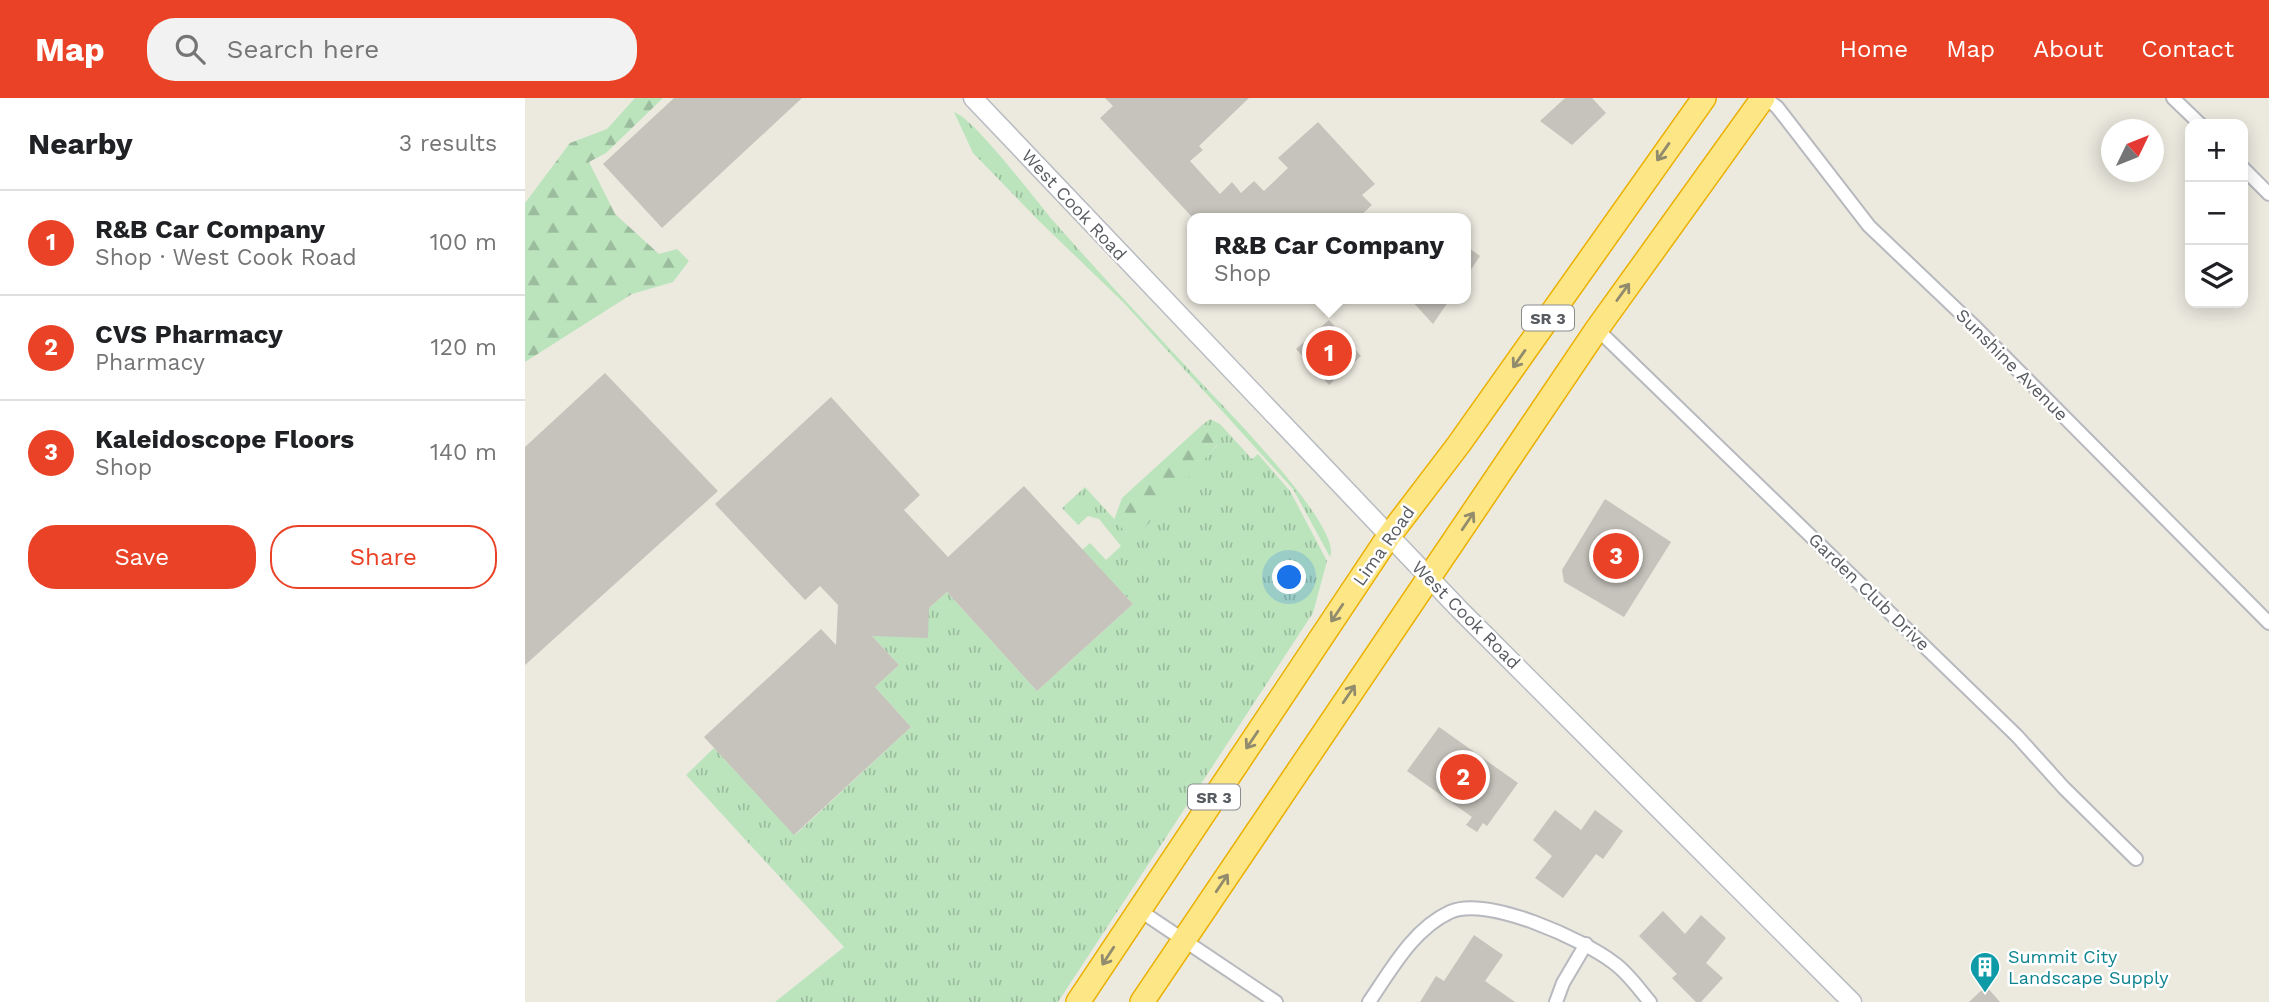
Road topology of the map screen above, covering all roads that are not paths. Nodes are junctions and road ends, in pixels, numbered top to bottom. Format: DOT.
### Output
graph roads {
  1 [pos="973,98"];
  2 [pos="1704,98"];
  3 [pos="1764,98"];
  4 [pos="2183,101"];
  5 [pos="2196,119"];
  6 [pos="2248,173"];
  7 [pos="2269,194"];
  8 [pos="1597,329"];
  9 [pos="1389,536"];
  10 [pos="1430,578"];
  11 [pos="2269,623"];
  12 [pos="2136,859"];
  13 [pos="1139,910"];
  14 [pos="1184,939"];
  15 [pos="1586,944"];
  16 [pos="1078,1002"];
  17 [pos="1142,1002"];
  18 [pos="1276,1002"];
  19 [pos="1369,1002"];
  20 [pos="1556,1002"];
  21 [pos="1650,1002"];
  22 [pos="1852,1002"];
  1 -- 9 [label="main road, West Cook Road"];
  2 -- 9 [label="highway, Lima Road / SR 3, one-way"];
  8 -- 3 [label="highway, SR 3, one-way"];
  3 -- 11 [label="street, Sunshine Avenue"];
  4 -- 5 [label="street"];
  6 -- 7 [label="street"];
  10 -- 8 [label="highway, SR 3, one-way"];
  8 -- 12 [label="street, Garden Club Drive"];
  9 -- 10 [label="main road, West Cook Road"];
  9 -- 13 [label="highway, Lima Road / SR 3, one-way"];
  14 -- 10 [label="highway, SR 3, one-way"];
  10 -- 22 [label="main road, West Cook Road"];
  13 -- 14 [label="street"];
  13 -- 16 [label="highway, Lima Road / SR 3, one-way"];
  14 -- 17 [label="highway, SR 3"];
  14 -- 18 [label="street"];
  15 -- 19 [label="street"];
  15 -- 20 [label="street"];
  15 -- 21 [label="street"];
}
